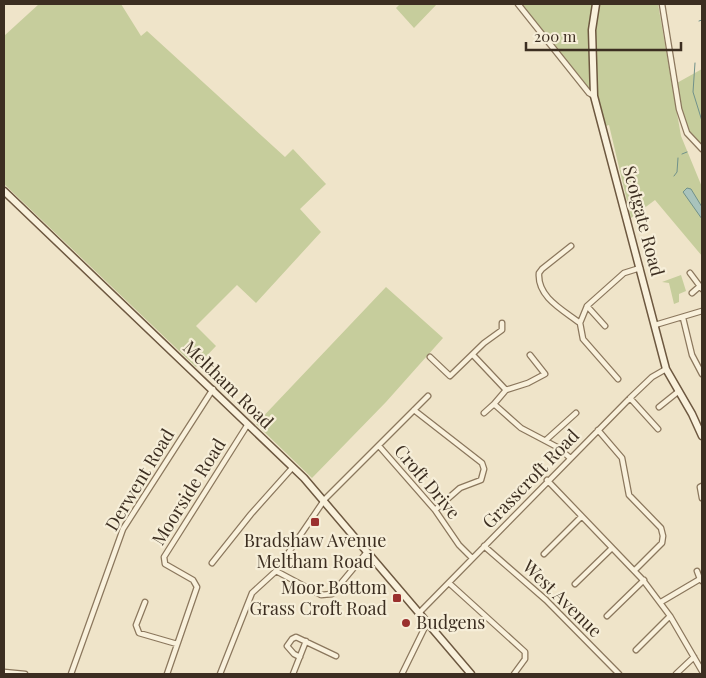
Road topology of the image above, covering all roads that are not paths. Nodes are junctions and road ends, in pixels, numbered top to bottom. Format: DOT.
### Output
graph roads {
  1 [pos="518,4"];
  2 [pos="596,4"];
  3 [pos="662,4"];
  4 [pos="594,96"];
  5 [pos="702,149"];
  6 [pos="4,191"];
  7 [pos="571,246"];
  8 [pos="640,268"];
  9 [pos="690,273"];
  10 [pos="701,288"];
  11 [pos="692,293"];
  12 [pos="588,306"];
  13 [pos="702,311"];
  14 [pos="683,318"];
  15 [pos="502,322"];
  16 [pos="580,323"];
  17 [pos="656,325"];
  18 [pos="605,326"];
  19 [pos="473,355"];
  20 [pos="530,355"];
  21 [pos="430,358"];
  22 [pos="666,368"];
  23 [pos="545,374"];
  24 [pos="702,374"];
  25 [pos="549,379"];
  26 [pos="618,379"];
  27 [pos="213,389"];
  28 [pos="506,390"];
  29 [pos="678,390"];
  30 [pos="428,396"];
  31 [pos="630,398"];
  32 [pos="494,404"];
  33 [pos="659,407"];
  34 [pos="414,410"];
  35 [pos="576,413"];
  36 [pos="484,414"];
  37 [pos="248,424"];
  38 [pos="658,429"];
  39 [pos="598,430"];
  40 [pos="702,436"];
  41 [pos="546,440"];
  42 [pos="379,446"];
  43 [pos="570,458"];
  44 [pos="293,467"];
  45 [pos="547,480"];
  46 [pos="702,486"];
  47 [pos="702,498"];
  48 [pos="325,499"];
  49 [pos="435,510"];
  50 [pos="581,517"];
  51 [pos="484,546"];
  52 [pos="612,548"];
  53 [pos="367,552"];
  54 [pos="544,554"];
  55 [pos="472,558"];
  56 [pos="212,563"];
  57 [pos="635,570"];
  58 [pos="276,571"];
  59 [pos="697,571"];
  60 [pos="644,580"];
  61 [pos="701,580"];
  62 [pos="449,583"];
  63 [pos="575,584"];
  64 [pos="146,602"];
  65 [pos="661,602"];
  66 [pos="418,613"];
  67 [pos="607,616"];
  68 [pos="670,616"];
  69 [pos="427,623"];
  70 [pos="306,641"];
  71 [pos="177,644"];
  72 [pos="636,650"];
  73 [pos="300,656"];
  74 [pos="336,656"];
  75 [pos="694,657"];
  76 [pos="702,671"];
  77 [pos="4,672"];
  78 [pos="25,674"];
  79 [pos="71,674"];
  80 [pos="167,674"];
  81 [pos="220,674"];
  82 [pos="293,674"];
  83 [pos="402,674"];
  84 [pos="471,674"];
  85 [pos="514,674"];
  86 [pos="619,674"];
  87 [pos="676,674"];
  1 -- 4 [label="street"];
  2 -- 4 [label="street, Scotgate Road"];
  3 -- 5 [label="street"];
  4 -- 8 [label="street, Scotgate Road"];
  6 -- 27 [label="street, Meltham Road"];
  7 -- 16 [label="street"];
  8 -- 12 [label="street"];
  8 -- 17 [label="street, Scotgate Road"];
  9 -- 10 [label="street"];
  10 -- 11 [label="street"];
  12 -- 16 [label="street"];
  12 -- 18 [label="street"];
  13 -- 14 [label="street"];
  14 -- 17 [label="street"];
  14 -- 24 [label="street"];
  15 -- 19 [label="street"];
  16 -- 26 [label="street"];
  17 -- 22 [label="street, Scotgate Road"];
  19 -- 21 [label="street"];
  19 -- 28 [label="street"];
  20 -- 23 [label="street"];
  22 -- 29 [label="street, Scotgate Road"];
  22 -- 31 [label="street, Grasscroft Road"];
  23 -- 25 [label="street"];
  23 -- 28 [label="street"];
  27 -- 37 [label="street, Meltham Road"];
  27 -- 79 [label="street, Derwent Road"];
  28 -- 32 [label="street"];
  29 -- 33 [label="street"];
  29 -- 40 [label="street, Scotgate Road"];
  30 -- 34 [label="street"];
  31 -- 38 [label="street"];
  31 -- 39 [label="street, Grasscroft Road"];
  32 -- 36 [label="street"];
  32 -- 41 [label="street"];
  34 -- 42 [label="street"];
  34 -- 49 [label="street"];
  35 -- 41 [label="street"];
  37 -- 44 [label="street, Meltham Road"];
  37 -- 71 [label="street, Moorside Road"];
  39 -- 43 [label="street, Grasscroft Road"];
  39 -- 57 [label="street"];
  41 -- 43 [label="street"];
  42 -- 48 [label="street"];
  42 -- 49 [label="street, Croft Drive"];
  43 -- 45 [label="street, Grasscroft Road"];
  44 -- 48 [label="street, Meltham Road"];
  44 -- 56 [label="street"];
  45 -- 50 [label="street"];
  45 -- 51 [label="street, Grasscroft Road"];
  46 -- 47 [label="street"];
  48 -- 53 [label="street, Meltham Road"];
  48 -- 58 [label="street"];
  49 -- 55 [label="street, Croft Drive"];
  50 -- 52 [label="street"];
  50 -- 54 [label="street"];
  51 -- 55 [label="street, Grasscroft Road"];
  51 -- 86 [label="street, West Avenue"];
  52 -- 57 [label="street"];
  52 -- 63 [label="street"];
  53 -- 58 [label="street"];
  53 -- 66 [label="street, Meltham Road"];
  55 -- 62 [label="street, Grasscroft Road"];
  57 -- 60 [label="street"];
  58 -- 81 [label="street"];
  59 -- 61 [label="street"];
  60 -- 65 [label="street"];
  60 -- 67 [label="street"];
  61 -- 65 [label="street"];
  62 -- 66 [label="street, Grasscroft Road"];
  62 -- 85 [label="street"];
  64 -- 71 [label="street"];
  65 -- 68 [label="street"];
  66 -- 69 [label="street, Meltham Road"];
  68 -- 72 [label="street"];
  68 -- 75 [label="street"];
  69 -- 83 [label="street"];
  69 -- 84 [label="street, Meltham Road"];
  70 -- 73 [label="street"];
  70 -- 73 [label="street"];
  70 -- 74 [label="street"];
  71 -- 80 [label="street, Moorside Road"];
  73 -- 82 [label="street"];
  75 -- 76 [label="street"];
  75 -- 87 [label="street"];
  77 -- 78 [label="street"];
}
